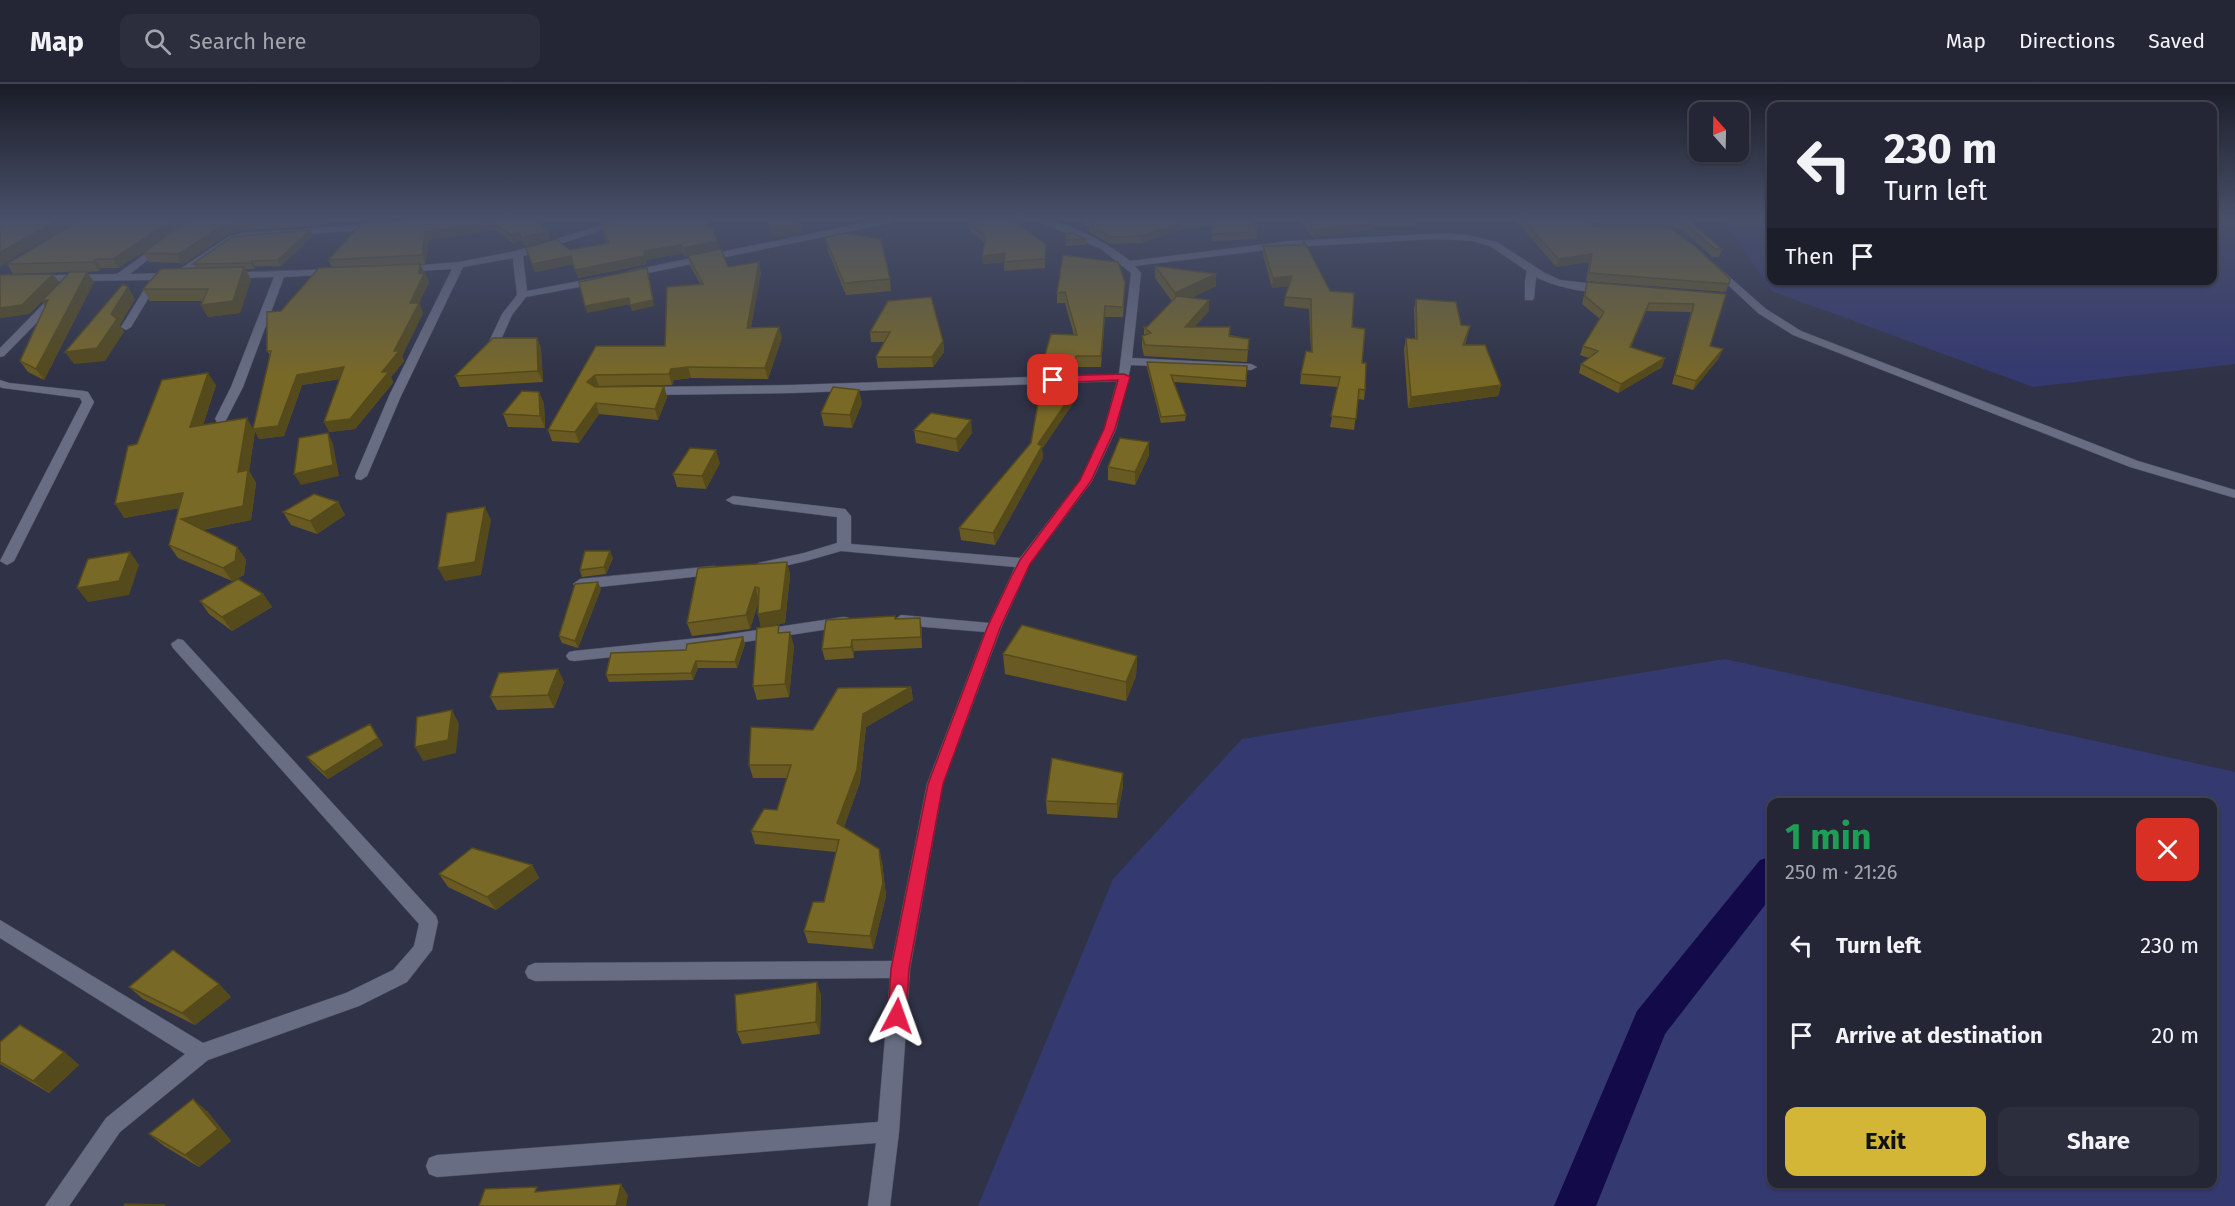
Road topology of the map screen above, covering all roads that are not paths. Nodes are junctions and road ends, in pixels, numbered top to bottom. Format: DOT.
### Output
graph roads {
  1 [pos="125,272"];
  2 [pos="181,272"];
  3 [pos="334,272"];
  4 [pos="455,272"];
  5 [pos="520,272"];
  6 [pos="637,272"];
  7 [pos="1136,272"];
  8 [pos="1532,272"];
  9 [pos="1539,272"];
  10 [pos="1720,272"];
  11 [pos="280,274"];
  12 [pos="211,275"];
  13 [pos="156,276"];
  14 [pos="176,276"];
  15 [pos="199,276"];
  16 [pos="74,277"];
  17 [pos="119,277"];
  18 [pos="0,279"];
  19 [pos="1616,289"];
  20 [pos="522,295"];
  21 [pos="1727,297"];
  22 [pos="1529,298"];
  23 [pos="1749,299"];
  24 [pos="126,327"];
  25 [pos="495,342"];
  26 [pos="0,354"];
  27 [pos="1126,360"];
  28 [pos="1251,368"];
  29 [pos="1124,377"];
  30 [pos="0,383"];
  31 [pos="633,391"];
  32 [pos="221,419"];
  33 [pos="361,476"];
  34 [pos="2235,494"];
  35 [pos="733,500"];
  36 [pos="844,545"];
  37 [pos="7,561"];
  38 [pos="1024,563"];
  39 [pos="753,568"];
  40 [pos="730,570"];
  41 [pos="580,584"];
  42 [pos="882,620"];
  43 [pos="858,621"];
  44 [pos="994,628"];
  45 [pos="178,644"];
  46 [pos="573,656"];
  47 [pos="0,928"];
  48 [pos="900,969"];
  49 [pos="535,972"];
  50 [pos="201,1053"];
  51 [pos="888,1132"];
  52 [pos="436,1166"];
  53 [pos="57,1206"];
  54 [pos="879,1206"];
  1 -- 17 [label="street"];
  2 -- 14 [label="street"];
  3 -- 11 [label="street"];
  4 -- 33 [label="street"];
  5 -- 20 [label="street"];
  6 -- 20 [label="street"];
  7 -- 27 [label="street"];
  8 -- 22 [label="street"];
  9 -- 19 [label="street"];
  10 -- 23 [label="street"];
  11 -- 12 [label="street"];
  11 -- 32 [label="street"];
  13 -- 14 [label="street"];
  13 -- 17 [label="street"];
  13 -- 24 [label="street"];
  14 -- 15 [label="street"];
  16 -- 17 [label="street"];
  16 -- 18 [label="street"];
  16 -- 26 [label="street"];
  20 -- 25 [label="street"];
  21 -- 23 [label="street"];
  23 -- 34 [label="street"];
  27 -- 28 [label="street"];
  27 -- 29 [label="street"];
  29 -- 31 [label="street"];
  29 -- 38 [label="street"];
  30 -- 37 [label="street"];
  35 -- 36 [label="street"];
  36 -- 38 [label="street"];
  36 -- 39 [label="street"];
  38 -- 44 [label="street"];
  40 -- 41 [label="street"];
  42 -- 44 [label="street"];
  43 -- 46 [label="street"];
  44 -- 48 [label="street"];
  45 -- 50 [label="street"];
  47 -- 50 [label="street"];
  48 -- 49 [label="street"];
  48 -- 51 [label="street"];
  50 -- 53 [label="street"];
  51 -- 52 [label="street"];
  51 -- 54 [label="street"];
}
